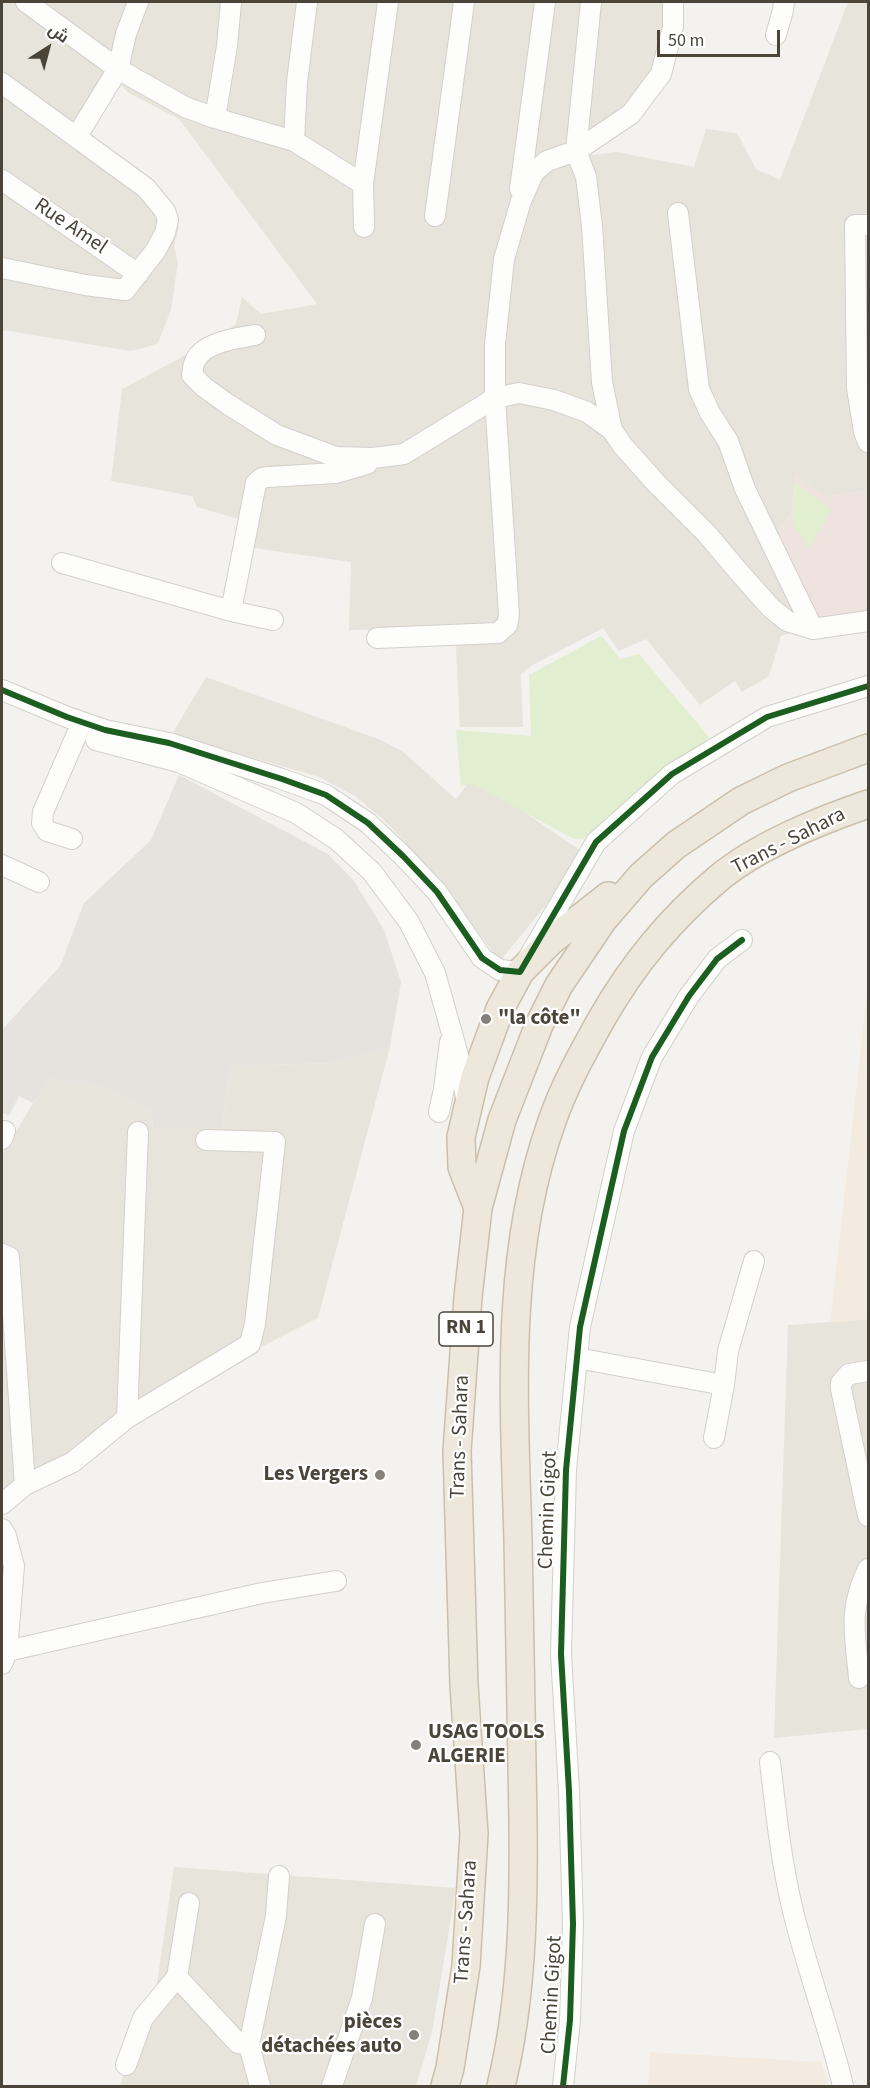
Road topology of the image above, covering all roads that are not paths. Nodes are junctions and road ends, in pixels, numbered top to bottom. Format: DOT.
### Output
graph roads {
  1 [pos="26,2"];
  2 [pos="138,2"];
  3 [pos="231,2"];
  4 [pos="307,2"];
  5 [pos="388,2"];
  6 [pos="464,2"];
  7 [pos="545,2"];
  8 [pos="591,2"];
  9 [pos="673,2"];
  10 [pos="784,2"];
  11 [pos="776,34"];
  12 [pos="118,69"];
  13 [pos="2,83"];
  14 [pos="215,118"];
  15 [pos="77,136"];
  16 [pos="294,141"];
  17 [pos="576,151"];
  18 [pos="2,180"];
  19 [pos="363,184"];
  20 [pos="678,213"];
  21 [pos="435,216"];
  22 [pos="515,222"];
  23 [pos="868,225"];
  24 [pos="364,227"];
  25 [pos="2,268"];
  26 [pos="138,273"];
  27 [pos="255,335"];
  28 [pos="495,398"];
  29 [pos="612,430"];
  30 [pos="868,442"];
  31 [pos="404,454"];
  32 [pos="62,563"];
  33 [pos="231,611"];
  34 [pos="273,620"];
  35 [pos="868,621"];
  36 [pos="813,630"];
  37 [pos="377,638"];
  38 [pos="868,686"];
  39 [pos="2,690"];
  40 [pos="2,702"];
  41 [pos="77,734"];
  42 [pos="868,748"];
  43 [pos="868,804"];
  44 [pos="72,839"];
  45 [pos="676,845"];
  46 [pos="2,865"];
  47 [pos="39,882"];
  48 [pos="742,940"];
  49 [pos="520,972"];
  50 [pos="452,1031"];
  51 [pos="468,1107"];
  52 [pos="439,1112"];
  53 [pos="138,1132"];
  54 [pos="206,1140"];
  55 [pos="478,1208"];
  56 [pos="2,1254"];
  57 [pos="754,1261"];
  58 [pos="577,1358"];
  59 [pos="868,1371"];
  60 [pos="724,1385"];
  61 [pos="127,1418"];
  62 [pos="714,1438"];
  63 [pos="25,1485"];
  64 [pos="2,1504"];
  65 [pos="868,1516"];
  66 [pos="2,1529"];
  67 [pos="868,1569"];
  68 [pos="336,1581"];
  69 [pos="4,1657"];
  70 [pos="859,1678"];
  71 [pos="770,1762"];
  72 [pos="279,1876"];
  73 [pos="189,1903"];
  74 [pos="375,1924"];
  75 [pos="177,1977"];
  76 [pos="249,2045"];
  77 [pos="126,2065"];
  78 [pos="444,2080"];
  79 [pos="260,2086"];
  80 [pos="332,2086"];
  81 [pos="501,2086"];
  82 [pos="563,2086"];
  83 [pos="843,2086"];
  1 -- 12 [label="street"];
  2 -- 12 [label="street"];
  3 -- 14 [label="street"];
  4 -- 16 [label="street"];
  5 -- 19 [label="street"];
  6 -- 21 [label="street"];
  7 -- 22 [label="street"];
  8 -- 17 [label="street"];
  9 -- 17 [label="street"];
  10 -- 11 [label="street"];
  12 -- 14 [label="street"];
  12 -- 15 [label="street"];
  13 -- 15 [label="street"];
  14 -- 16 [label="street"];
  15 -- 26 [label="street"];
  16 -- 19 [label="street"];
  17 -- 22 [label="street"];
  17 -- 29 [label="street"];
  18 -- 26 [label="street, Rue Amel"];
  19 -- 24 [label="street"];
  20 -- 36 [label="street"];
  22 -- 28 [label="street"];
  23 -- 30 [label="street"];
  25 -- 26 [label="street"];
  27 -- 31 [label="street"];
  28 -- 29 [label="street"];
  28 -- 31 [label="street"];
  28 -- 37 [label="street"];
  29 -- 36 [label="street"];
  31 -- 33 [label="street"];
  32 -- 33 [label="street"];
  33 -- 34 [label="street"];
  35 -- 36 [label="street"];
  38 -- 49 [label="street"];
  39 -- 49 [label="street"];
  40 -- 41 [label="street"];
  41 -- 44 [label="street"];
  41 -- 50 [label="street"];
  42 -- 45 [label="highway, Trans - Sahara / RN 1"];
  43 -- 81 [label="highway, Trans - Sahara / RN 1"];
  45 -- 49 [label="highway"];
  45 -- 55 [label="highway, Trans - Sahara / RN 1"];
  46 -- 47 [label="street"];
  48 -- 58 [label="street, Chemin Gigot"];
  49 -- 51 [label="highway"];
  50 -- 51 [label="street"];
  50 -- 52 [label="street"];
  51 -- 55 [label="highway"];
  53 -- 61 [label="street"];
  54 -- 61 [label="street"];
  55 -- 78 [label="highway, Trans - Sahara / RN 1"];
  56 -- 63 [label="street"];
  57 -- 60 [label="street"];
  58 -- 60 [label="street"];
  58 -- 82 [label="street, Chemin Gigot"];
  59 -- 65 [label="street"];
  60 -- 62 [label="street"];
  61 -- 63 [label="street"];
  63 -- 64 [label="street"];
  66 -- 69 [label="street"];
  67 -- 70 [label="street"];
  68 -- 69 [label="street"];
  71 -- 83 [label="street"];
  72 -- 76 [label="street"];
  73 -- 75 [label="street"];
  74 -- 80 [label="street"];
  75 -- 76 [label="street"];
  75 -- 77 [label="street"];
  76 -- 79 [label="street"];
}
